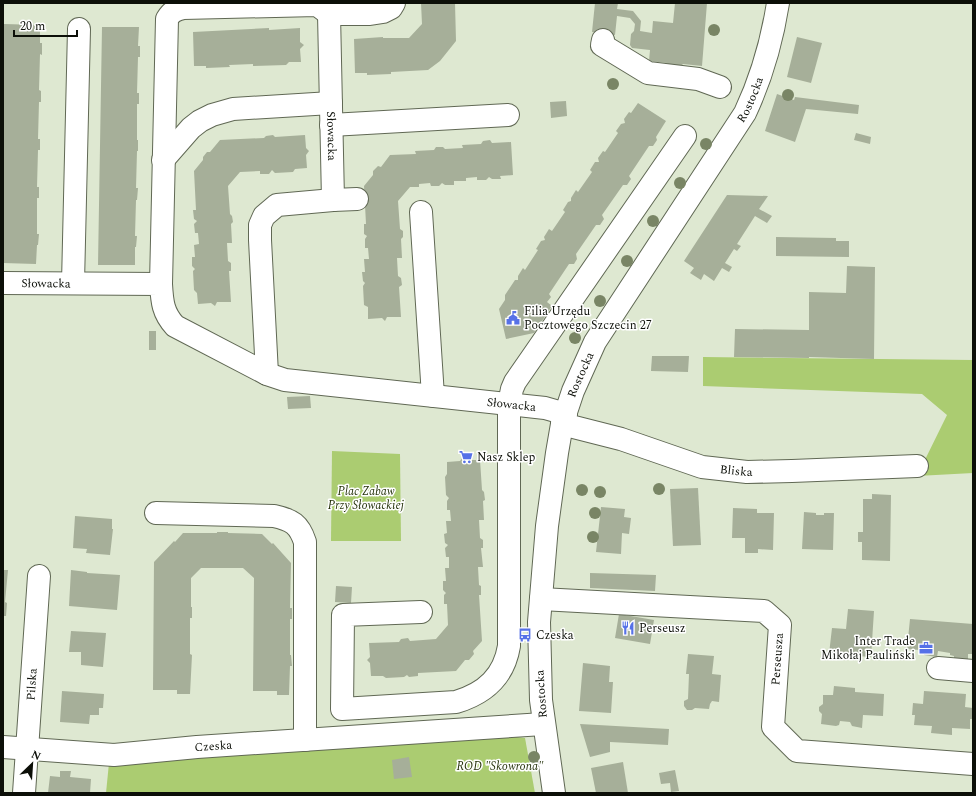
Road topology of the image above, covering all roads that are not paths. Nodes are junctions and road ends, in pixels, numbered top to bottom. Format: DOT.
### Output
graph roads {
  1 [pos="394,3"];
  2 [pos="778,3"];
  3 [pos="329,14"];
  4 [pos="79,29"];
  5 [pos="603,40"];
  6 [pos="720,87"];
  7 [pos="331,103"];
  8 [pos="508,115"];
  9 [pos="331,125"];
  10 [pos="685,136"];
  11 [pos="163,160"];
  12 [pos="357,199"];
  13 [pos="333,200"];
  14 [pos="421,212"];
  15 [pos="3,283"];
  16 [pos="73,283"];
  17 [pos="161,284"];
  18 [pos="267,374"];
  19 [pos="433,396"];
  20 [pos="509,404"];
  21 [pos="564,419"];
  22 [pos="917,466"];
  23 [pos="156,513"];
  24 [pos="39,576"];
  25 [pos="541,599"];
  26 [pos="421,612"];
  27 [pos="938,668"];
  28 [pos="973,671"];
  29 [pos="342,709"];
  30 [pos="543,724"];
  31 [pos="351,739"];
  32 [pos="305,740"];
  33 [pos="3,747"];
  34 [pos="28,749"];
  35 [pos="973,764"];
  36 [pos="24,793"];
  37 [pos="554,793"];
  1 -- 3 [label="street"];
  2 -- 21 [label="street, Rostocka"];
  3 -- 7 [label="street"];
  3 -- 11 [label="street"];
  4 -- 16 [label="street"];
  5 -- 6 [label="street"];
  7 -- 9 [label="street, Słowacka"];
  7 -- 11 [label="street, Słowacka"];
  8 -- 9 [label="street"];
  9 -- 13 [label="street, Słowacka"];
  10 -- 20 [label="street"];
  11 -- 17 [label="street, Słowacka"];
  12 -- 13 [label="street"];
  13 -- 18 [label="street"];
  14 -- 19 [label="street"];
  15 -- 16 [label="street, Słowacka"];
  16 -- 17 [label="street, Słowacka"];
  17 -- 18 [label="street, Słowacka"];
  18 -- 19 [label="street, Słowacka"];
  19 -- 20 [label="street, Słowacka"];
  20 -- 21 [label="street, Słowacka"];
  20 -- 29 [label="street"];
  21 -- 22 [label="street, Bliska"];
  21 -- 25 [label="street, Rostocka"];
  23 -- 32 [label="street"];
  24 -- 34 [label="street, Pilska"];
  25 -- 30 [label="street, Rostocka"];
  25 -- 35 [label="street, Perseusza"];
  26 -- 29 [label="street"];
  27 -- 28 [label="street"];
  29 -- 31 [label="street"];
  30 -- 31 [label="street, Czeska"];
  30 -- 37 [label="street, Rostocka"];
  31 -- 32 [label="street, Czeska"];
  32 -- 34 [label="street, Czeska"];
  33 -- 34 [label="street, Czeska"];
  34 -- 36 [label="street, Pilska"];
}
